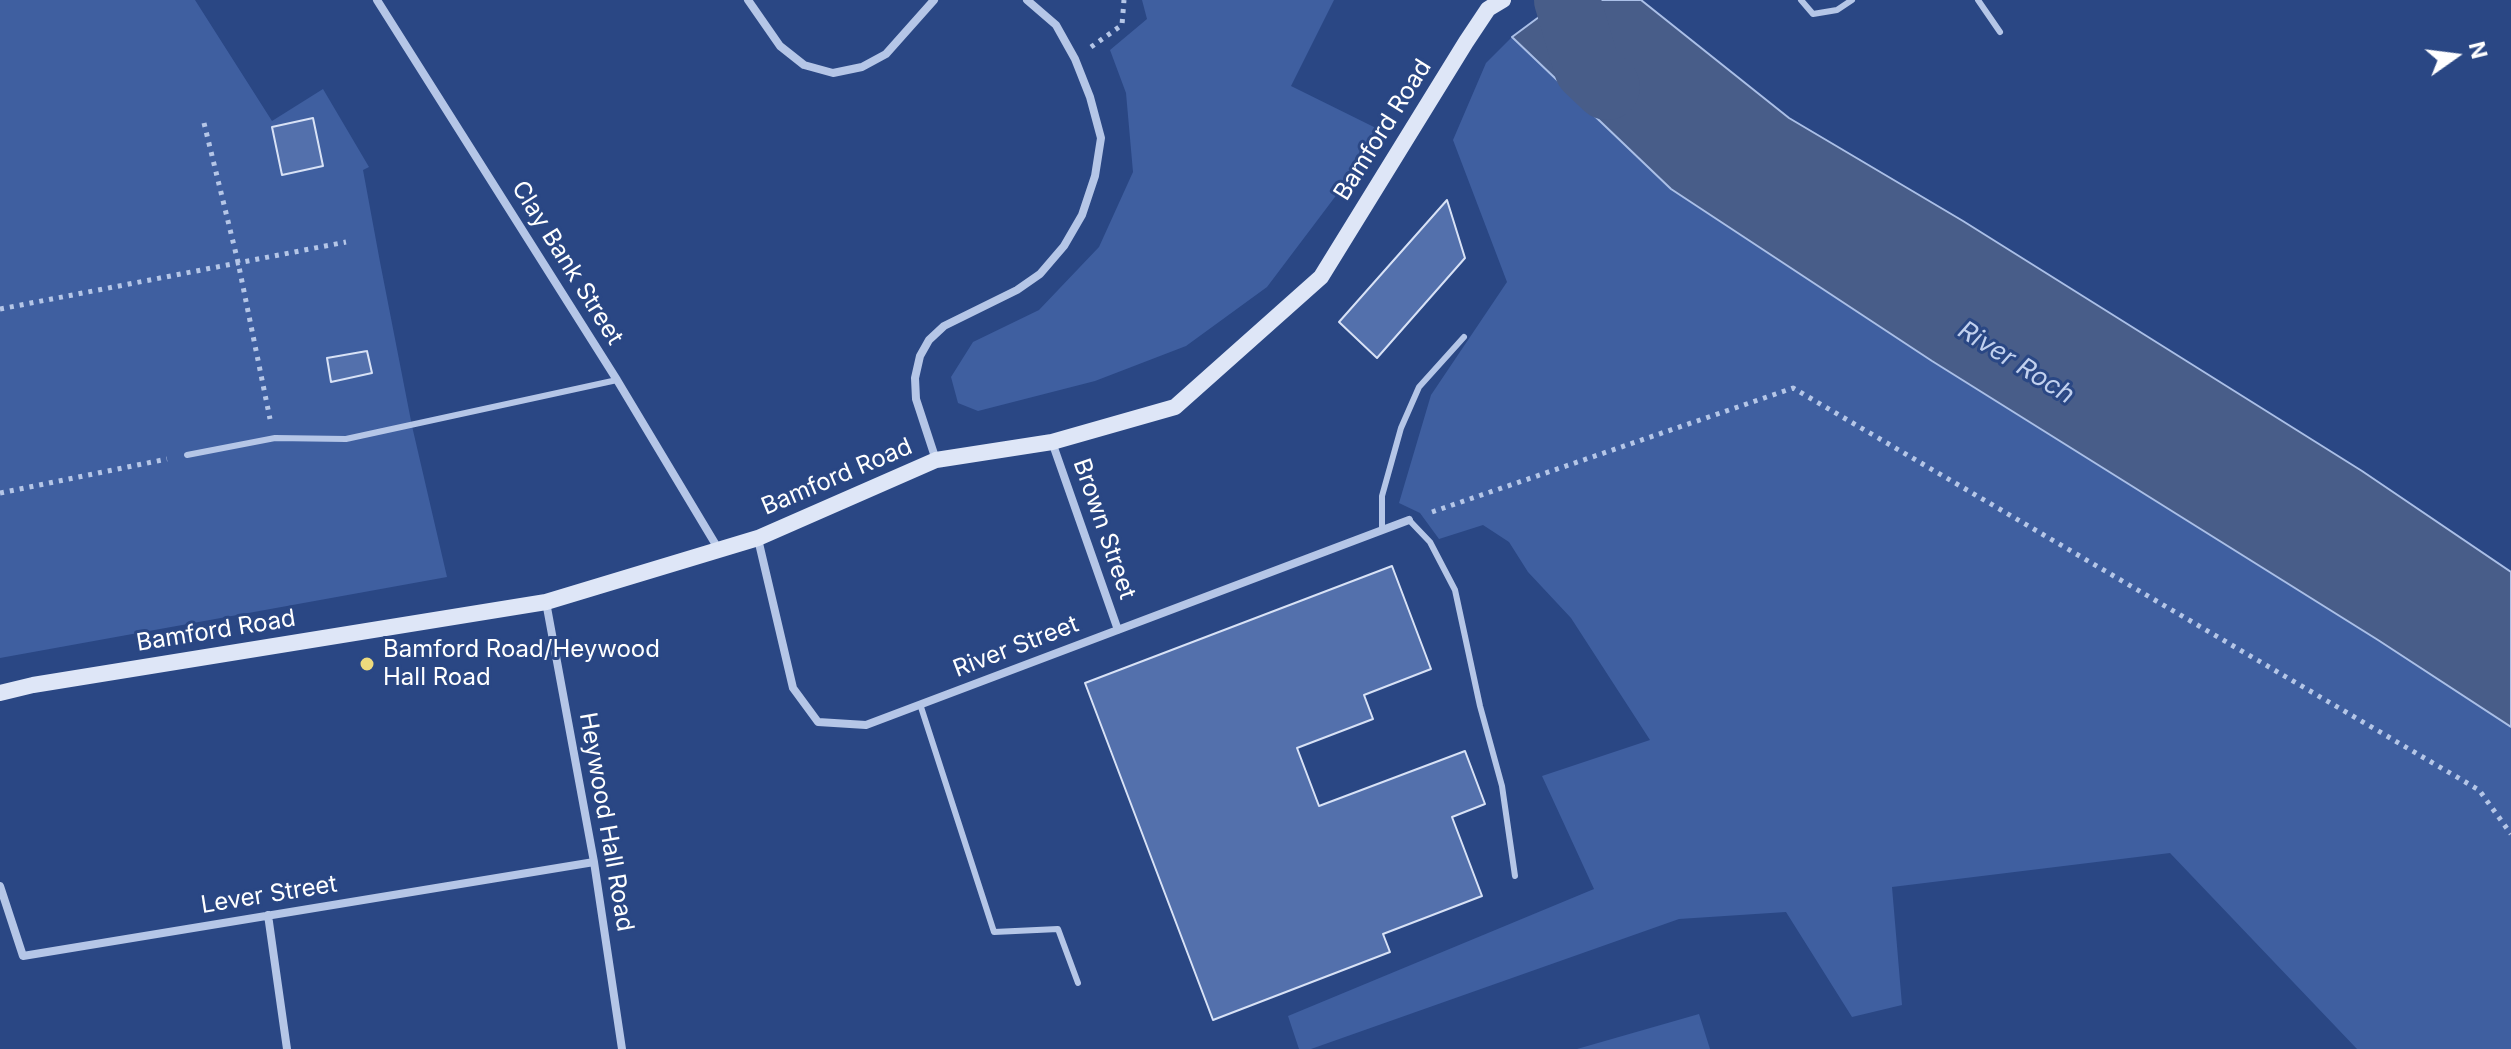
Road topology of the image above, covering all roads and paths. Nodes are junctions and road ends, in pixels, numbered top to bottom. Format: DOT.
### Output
graph roads {
  1 [pos="377,0"];
  2 [pos="748,0"];
  3 [pos="934,0"];
  4 [pos="1027,0"];
  5 [pos="1124,0"];
  6 [pos="1801,0"];
  7 [pos="1852,0"];
  8 [pos="1978,0"];
  9 [pos="1491,3"];
  10 [pos="2000,32"];
  11 [pos="1075,59"];
  12 [pos="204,123"];
  13 [pos="346,242"];
  14 [pos="238,262"];
  15 [pos="0,309"];
  16 [pos="1464,337"];
  17 [pos="617,380"];
  18 [pos="275,438"];
  19 [pos="1052,442"];
  20 [pos="187,455"];
  21 [pos="936,460"];
  22 [pos="0,493"];
  23 [pos="1409,520"];
  24 [pos="1382,530"];
  25 [pos="758,538"];
  26 [pos="719,551"];
  27 [pos="546,602"];
  28 [pos="1118,630"];
  29 [pos="0,693"];
  30 [pos="920,704"];
  31 [pos="2511,834"];
  32 [pos="594,862"];
  33 [pos="1515,876"];
  34 [pos="0,886"];
  35 [pos="268,915"];
  36 [pos="1078,983"];
  37 [pos="287,1049"];
  38 [pos="622,1049"];
  1 -- 17 [label="street, Clay Bank Street"];
  2 -- 3 [label="street"];
  4 -- 11 [label="street"];
  5 -- 11 [label="path"];
  6 -- 7 [label="lane"];
  8 -- 10 [label="lane"];
  9 -- 19 [label="street, Bamford Road"];
  11 -- 21 [label="street"];
  12 -- 14 [label="path"];
  13 -- 14 [label="path"];
  14 -- 15 [label="path"];
  14 -- 18 [label="path"];
  16 -- 24 [label="lane"];
  17 -- 18 [label="lane"];
  17 -- 26 [label="street, Clay Bank Street"];
  18 -- 20 [label="lane"];
  19 -- 21 [label="street, Bamford Road"];
  19 -- 28 [label="street, Brown Street"];
  20 -- 22 [label="path"];
  21 -- 25 [label="street, Bamford Road"];
  23 -- 24 [label="street, River Street"];
  23 -- 31 [label="path"];
  23 -- 33 [label="lane"];
  24 -- 28 [label="street, River Street"];
  25 -- 26 [label="street, Bamford Road"];
  25 -- 30 [label="street, River Street"];
  26 -- 27 [label="street, Bamford Road"];
  27 -- 29 [label="street, Bamford Road"];
  27 -- 32 [label="street, Heywood Hall Road"];
  28 -- 30 [label="street, River Street"];
  30 -- 36 [label="lane"];
  32 -- 35 [label="street, Lever Street"];
  32 -- 38 [label="street, Heywood Hall Road"];
  34 -- 35 [label="street, Lever Street"];
  35 -- 37 [label="street"];
}
